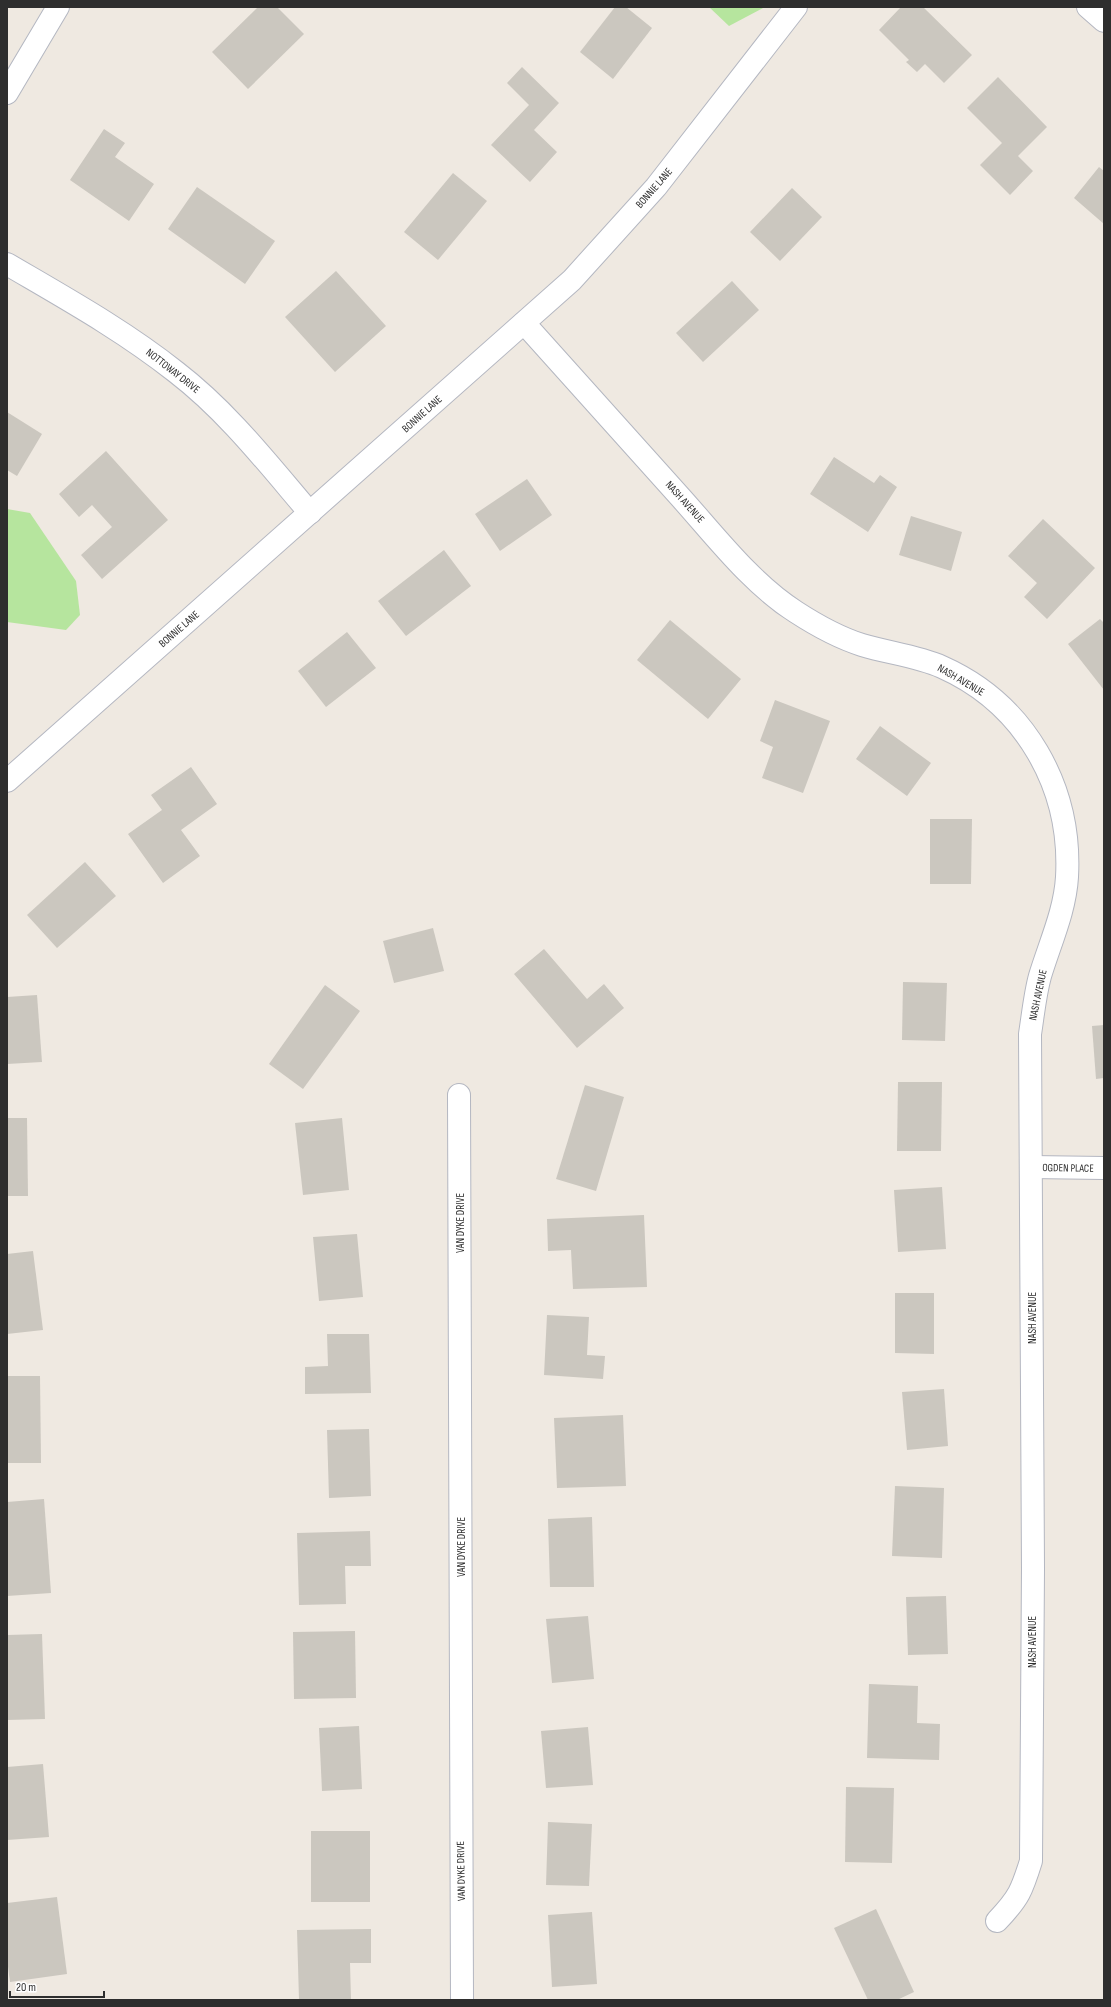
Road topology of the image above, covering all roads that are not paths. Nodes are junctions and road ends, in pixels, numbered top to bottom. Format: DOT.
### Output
graph roads {
  1 [pos="58,7"];
  2 [pos="796,7"];
  3 [pos="1088,7"];
  4 [pos="1104,21"];
  5 [pos="7,93"];
  6 [pos="7,264"];
  7 [pos="524,323"];
  8 [pos="310,513"];
  9 [pos="7,781"];
  10 [pos="459,1095"];
  11 [pos="1031,1167"];
  12 [pos="1104,1168"];
  13 [pos="997,1921"];
  14 [pos="462,2000"];
  1 -- 5 [label="street"];
  2 -- 7 [label="street, BONNIE LANE"];
  3 -- 4 [label="street"];
  6 -- 8 [label="street, NOTTOWAY DRIVE"];
  7 -- 8 [label="street, BONNIE LANE"];
  7 -- 11 [label="street, NASH AVENUE"];
  8 -- 9 [label="street, BONNIE LANE"];
  10 -- 14 [label="street, VAN DYKE DRIVE"];
  11 -- 12 [label="street, OGDEN PLACE"];
  11 -- 13 [label="street, NASH AVENUE"];
}
